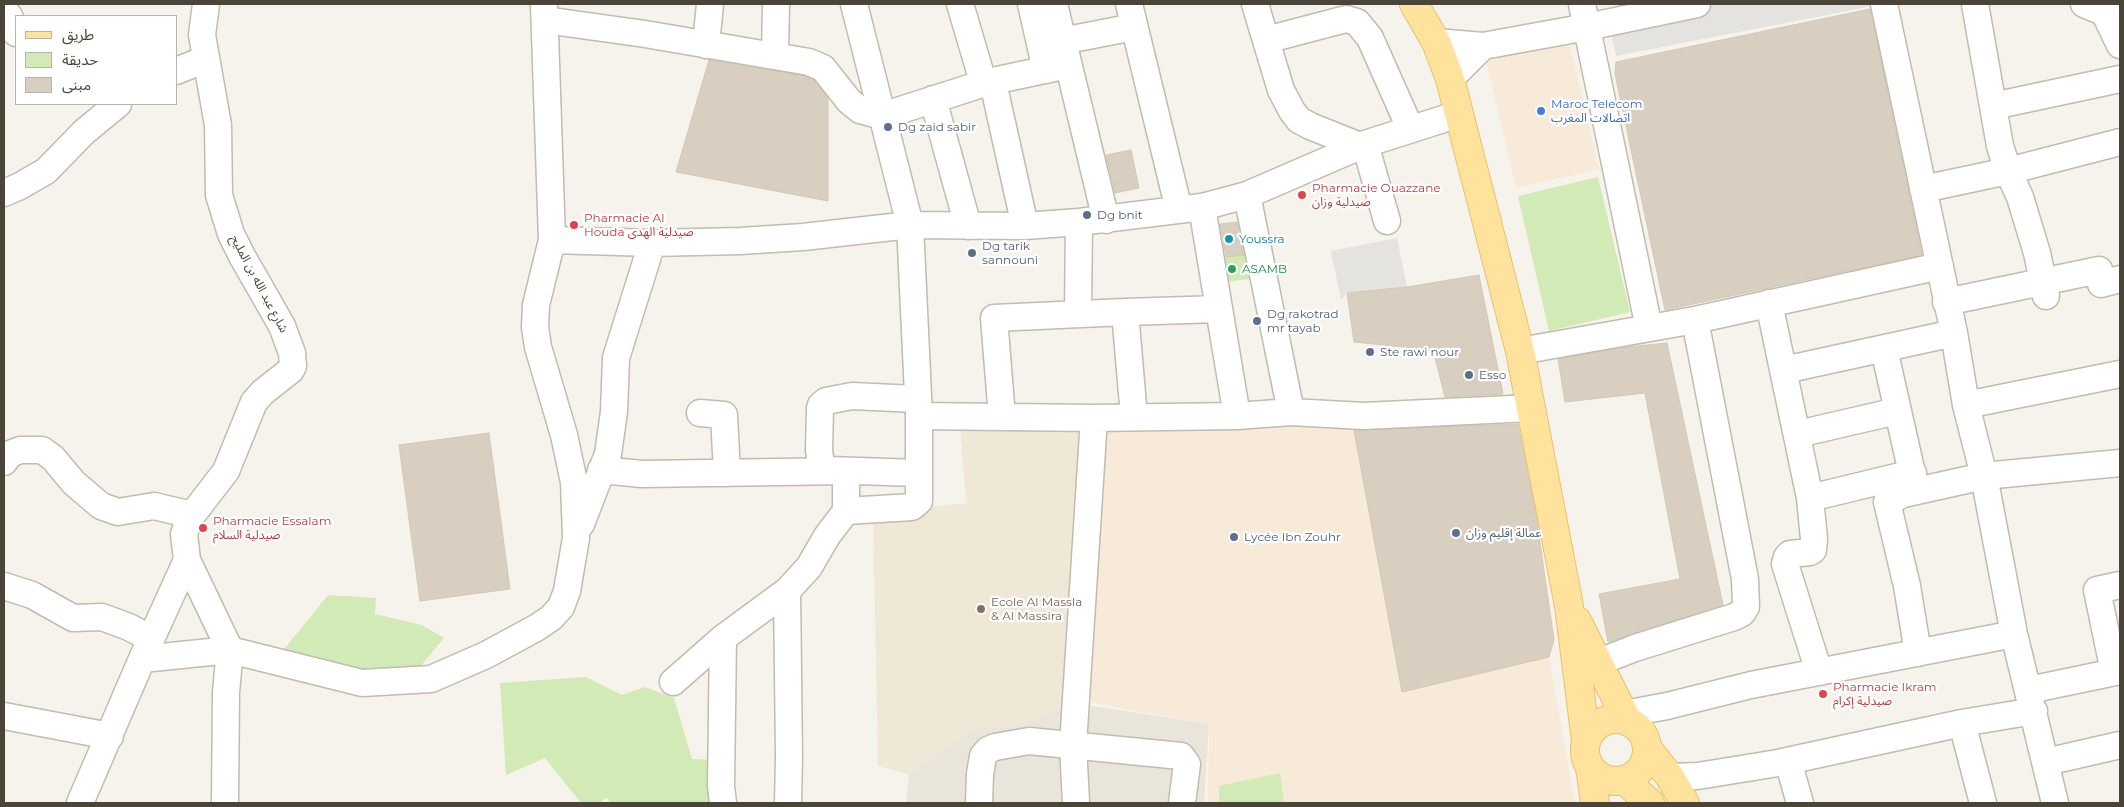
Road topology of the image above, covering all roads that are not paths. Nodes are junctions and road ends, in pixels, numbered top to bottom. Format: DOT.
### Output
graph roads {
  1 [pos="206,4"];
  2 [pos="710,4"];
  3 [pos="776,4"];
  4 [pos="854,4"];
  5 [pos="960,4"];
  6 [pos="1031,4"];
  7 [pos="1054,4"];
  8 [pos="1255,4"];
  9 [pos="1414,4"];
  10 [pos="1697,4"];
  11 [pos="1884,4"];
  12 [pos="1975,4"];
  13 [pos="4,11"];
  14 [pos="544,12"];
  15 [pos="2103,12"];
  16 [pos="1131,15"];
  17 [pos="1585,16"];
  18 [pos="15,31"];
  19 [pos="1266,40"];
  20 [pos="1436,42"];
  21 [pos="2120,45"];
  22 [pos="706,46"];
  23 [pos="1483,46"];
  24 [pos="775,54"];
  25 [pos="1059,58"];
  26 [pos="206,59"];
  27 [pos="178,70"];
  28 [pos="1450,79"];
  29 [pos="2120,79"];
  30 [pos="988,82"];
  31 [pos="933,99"];
  32 [pos="117,105"];
  33 [pos="1993,106"];
  34 [pos="1459,114"];
  35 [pos="882,116"];
  36 [pos="1410,128"];
  37 [pos="2120,142"];
  38 [pos="1362,145"];
  39 [pos="2008,171"];
  40 [pos="1923,189"];
  41 [pos="4,193"];
  42 [pos="1247,195"];
  43 [pos="1191,209"];
  44 [pos="1106,220"];
  45 [pos="1387,221"];
  46 [pos="1079,222"];
  47 [pos="910,226"];
  48 [pos="968,226"];
  49 [pos="1025,226"];
  50 [pos="552,240"];
  51 [pos="652,243"];
  52 [pos="1940,266"];
  53 [pos="2120,279"];
  54 [pos="2045,290"];
  55 [pos="1946,302"];
  56 [pos="1769,303"];
  57 [pos="1219,309"];
  58 [pos="1125,312"];
  59 [pos="1078,314"];
  60 [pos="1695,320"];
  61 [pos="1649,328"];
  62 [pos="1954,332"];
  63 [pos="1884,349"];
  64 [pos="1520,351"];
  65 [pos="1784,370"];
  66 [pos="2120,374"];
  67 [pos="1966,405"];
  68 [pos="918,408"];
  69 [pos="1531,408"];
  70 [pos="1897,411"];
  71 [pos="1290,412"];
  72 [pos="700,413"];
  73 [pos="1237,416"];
  74 [pos="1002,417"];
  75 [pos="1134,417"];
  76 [pos="1094,418"];
  77 [pos="1798,434"];
  78 [pos="4,462"];
  79 [pos="2120,463"];
  80 [pos="601,470"];
  81 [pos="846,470"];
  82 [pos="727,473"];
  83 [pos="918,473"];
  84 [pos="1984,476"];
  85 [pos="1915,482"];
  86 [pos="1810,498"];
  87 [pos="846,511"];
  88 [pos="192,515"];
  89 [pos="576,538"];
  90 [pos="187,560"];
  91 [pos="2120,585"];
  92 [pos="4,586"];
  93 [pos="787,591"];
  94 [pos="1569,606"];
  95 [pos="2014,634"];
  96 [pos="723,638"];
  97 [pos="146,649"];
  98 [pos="230,650"];
  99 [pos="1918,652"];
  100 [pos="1598,662"];
  101 [pos="1819,672"];
  102 [pos="2117,672"];
  103 [pos="673,682"];
  104 [pos="2031,700"];
  105 [pos="4,716"];
  106 [pos="1626,718"];
  107 [pos="1962,723"];
  108 [pos="110,736"];
  109 [pos="1073,745"];
  110 [pos="2120,745"];
  111 [pos="1647,748"];
  112 [pos="1788,761"];
  113 [pos="2046,762"];
  114 [pos="1604,775"];
  115 [pos="1670,777"];
  116 [pos="80,803"];
  117 [pos="224,803"];
  118 [pos="723,803"];
  119 [pos="788,803"];
  120 [pos="979,803"];
  121 [pos="1076,803"];
  122 [pos="1182,803"];
  123 [pos="1594,803"];
  124 [pos="1650,803"];
  125 [pos="1685,803"];
  126 [pos="1800,803"];
  127 [pos="1982,803"];
  128 [pos="2055,803"];
  1 -- 26 [label="street, شارع عبد الله بن المليح"];
  2 -- 22 [label="street"];
  3 -- 24 [label="street"];
  4 -- 35 [label="street"];
  5 -- 30 [label="street"];
  6 -- 25 [label="street"];
  7 -- 25 [label="street"];
  8 -- 19 [label="street"];
  9 -- 20 [label="main road"];
  10 -- 17 [label="street"];
  11 -- 40 [label="street"];
  12 -- 33 [label="street"];
  13 -- 18 [label="street"];
  14 -- 22 [label="street"];
  14 -- 50 [label="street"];
  15 -- 21 [label="street"];
  16 -- 25 [label="street"];
  16 -- 43 [label="street"];
  17 -- 23 [label="street"];
  17 -- 61 [label="street"];
  19 -- 36 [label="street"];
  19 -- 38 [label="street"];
  20 -- 23 [label="street"];
  20 -- 28 [label="main road"];
  22 -- 24 [label="street"];
  23 -- 28 [label="street"];
  24 -- 35 [label="street"];
  25 -- 30 [label="street"];
  25 -- 44 [label="street"];
  26 -- 27 [label="street"];
  26 -- 88 [label="street, شارع عبد الله بن المليح"];
  28 -- 34 [label="main road"];
  29 -- 33 [label="street"];
  30 -- 31 [label="street"];
  30 -- 49 [label="street"];
  31 -- 35 [label="street"];
  31 -- 48 [label="street"];
  32 -- 41 [label="street"];
  33 -- 39 [label="street"];
  34 -- 36 [label="street"];
  34 -- 64 [label="main road"];
  35 -- 47 [label="street"];
  36 -- 38 [label="street"];
  37 -- 39 [label="street"];
  38 -- 42 [label="street"];
  38 -- 45 [label="street"];
  39 -- 40 [label="street"];
  39 -- 54 [label="street"];
  40 -- 52 [label="street"];
  42 -- 43 [label="street"];
  42 -- 71 [label="street"];
  43 -- 44 [label="street"];
  43 -- 57 [label="street"];
  44 -- 46 [label="street"];
  46 -- 49 [label="street"];
  46 -- 59 [label="street"];
  47 -- 48 [label="street"];
  47 -- 51 [label="street"];
  47 -- 68 [label="street"];
  48 -- 49 [label="street"];
  50 -- 51 [label="street"];
  50 -- 89 [label="street"];
  51 -- 80 [label="street"];
  52 -- 55 [label="street"];
  52 -- 56 [label="street"];
  53 -- 54 [label="street"];
  54 -- 55 [label="street"];
  55 -- 62 [label="street"];
  56 -- 60 [label="street"];
  56 -- 65 [label="street"];
  57 -- 58 [label="street"];
  57 -- 73 [label="street"];
  58 -- 59 [label="street"];
  58 -- 75 [label="street"];
  59 -- 74 [label="street"];
  60 -- 61 [label="street"];
  60 -- 100 [label="street"];
  61 -- 64 [label="street"];
  62 -- 63 [label="street"];
  62 -- 67 [label="street"];
  63 -- 65 [label="street"];
  63 -- 70 [label="street"];
  64 -- 69 [label="main road"];
  65 -- 77 [label="street"];
  66 -- 67 [label="street"];
  67 -- 84 [label="street"];
  68 -- 74 [label="street"];
  68 -- 81 [label="street"];
  68 -- 83 [label="street"];
  69 -- 71 [label="street"];
  69 -- 94 [label="main road"];
  70 -- 77 [label="street"];
  70 -- 85 [label="street"];
  71 -- 73 [label="street"];
  72 -- 82 [label="street"];
  73 -- 75 [label="street"];
  74 -- 76 [label="street"];
  75 -- 76 [label="street"];
  76 -- 109 [label="street"];
  77 -- 86 [label="street"];
  78 -- 88 [label="street"];
  79 -- 84 [label="street"];
  80 -- 82 [label="street"];
  80 -- 89 [label="street"];
  81 -- 82 [label="street"];
  81 -- 83 [label="street"];
  81 -- 87 [label="street"];
  83 -- 87 [label="street"];
  84 -- 85 [label="street"];
  84 -- 95 [label="street"];
  85 -- 86 [label="street"];
  85 -- 99 [label="street"];
  86 -- 101 [label="street"];
  87 -- 93 [label="street"];
  88 -- 90 [label="street, شارع عبد الله بن المليح"];
  89 -- 98 [label="street"];
  90 -- 97 [label="street"];
  90 -- 98 [label="street"];
  91 -- 102 [label="street"];
  92 -- 97 [label="street"];
  93 -- 96 [label="street"];
  93 -- 119 [label="street"];
  94 -- 100 [label="main road"];
  94 -- 114 [label="main road"];
  95 -- 99 [label="street"];
  95 -- 104 [label="street"];
  96 -- 103 [label="street"];
  96 -- 118 [label="street"];
  97 -- 98 [label="street"];
  97 -- 108 [label="street"];
  98 -- 117 [label="street"];
  99 -- 101 [label="street"];
  100 -- 106 [label="main road"];
  101 -- 106 [label="street"];
  102 -- 104 [label="street"];
  104 -- 107 [label="street"];
  104 -- 113 [label="street"];
  105 -- 108 [label="street"];
  106 -- 111 [label="main road"];
  106 -- 114 [label="main road"];
  107 -- 112 [label="street"];
  107 -- 127 [label="street"];
  108 -- 116 [label="street"];
  109 -- 120 [label="street"];
  109 -- 121 [label="street"];
  109 -- 122 [label="street"];
  110 -- 113 [label="street"];
  111 -- 114 [label="main road"];
  111 -- 115 [label="main road"];
  112 -- 115 [label="street"];
  112 -- 126 [label="street"];
  113 -- 128 [label="street"];
  114 -- 123 [label="main road"];
  114 -- 124 [label="main road"];
  115 -- 125 [label="main road"];
}
